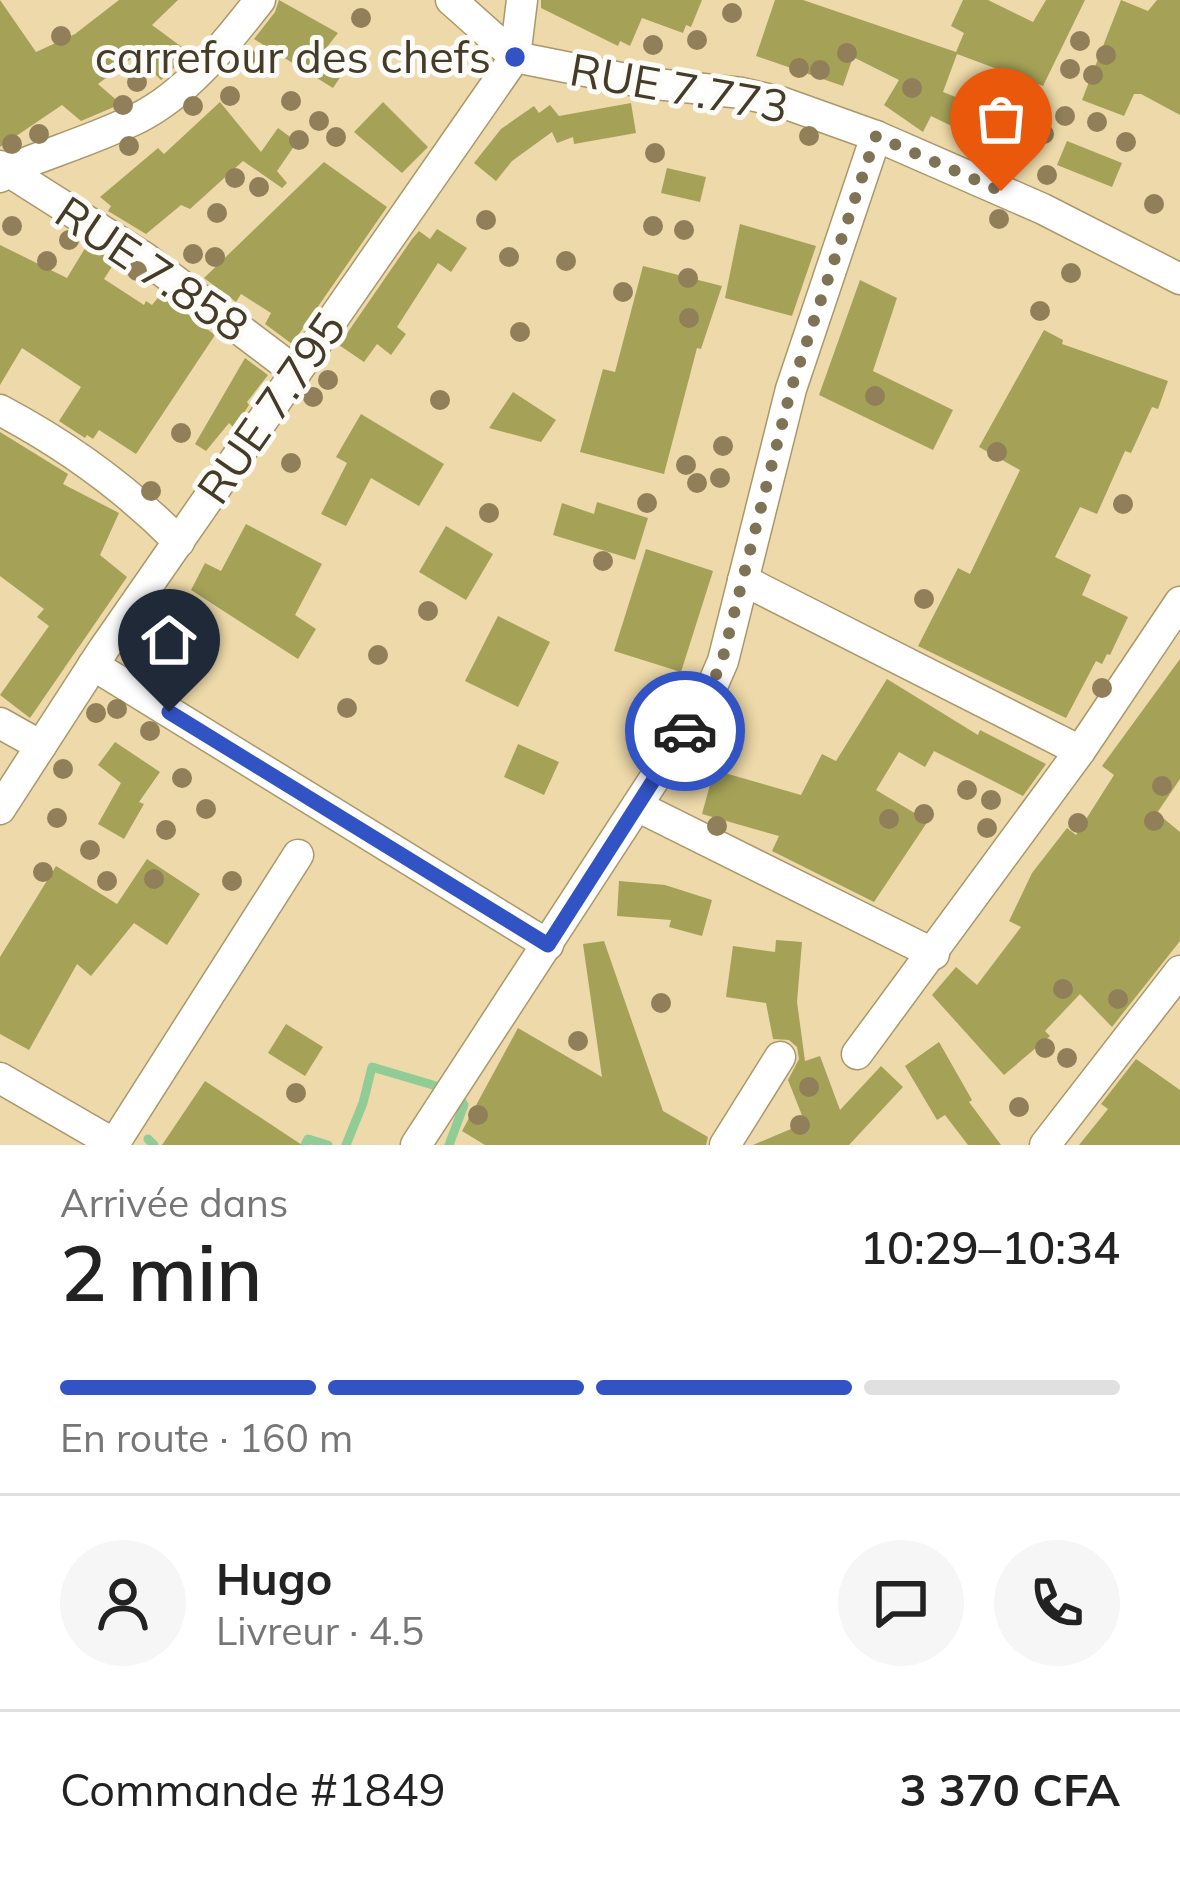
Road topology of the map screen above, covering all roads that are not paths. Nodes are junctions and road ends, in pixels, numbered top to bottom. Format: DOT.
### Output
graph roads {
  1 [pos="260,0"];
  2 [pos="451,0"];
  3 [pos="523,0"];
  4 [pos="515,57"];
  5 [pos="876,136"];
  6 [pos="2,171"];
  7 [pos="1177,271"];
  8 [pos="296,372"];
  9 [pos="0,410"];
  10 [pos="178,542"];
  11 [pos="742,580"];
  12 [pos="1180,602"];
  13 [pos="93,665"];
  14 [pos="0,723"];
  15 [pos="41,746"];
  16 [pos="1080,752"];
  17 [pos="637,806"];
  18 [pos="0,809"];
  19 [pos="298,856"];
  20 [pos="548,945"];
  21 [pos="934,953"];
  22 [pos="1180,971"];
  23 [pos="857,1054"];
  24 [pos="780,1057"];
  25 [pos="0,1078"];
  26 [pos="115,1144"];
  27 [pos="416,1145"];
  28 [pos="724,1145"];
  29 [pos="1045,1145"];
  1 -- 6 [label="street"];
  2 -- 4 [label="street, RUE 7.773"];
  3 -- 4 [label="street, RUE 7.795"];
  4 -- 5 [label="street, RUE 7.773"];
  4 -- 8 [label="street, RUE 7.795"];
  5 -- 7 [label="street, RUE 7.773"];
  5 -- 11 [label="street"];
  6 -- 8 [label="street, RUE 7.858"];
  8 -- 10 [label="street, RUE 7.795"];
  9 -- 10 [label="street"];
  10 -- 13 [label="street, RUE 7.795"];
  11 -- 16 [label="street"];
  11 -- 17 [label="street"];
  12 -- 16 [label="street"];
  13 -- 15 [label="street, RUE 7.795"];
  13 -- 20 [label="street"];
  14 -- 15 [label="street"];
  15 -- 18 [label="street, RUE 7.795"];
  16 -- 21 [label="street"];
  17 -- 20 [label="street"];
  17 -- 21 [label="street"];
  19 -- 26 [label="street"];
  20 -- 27 [label="street"];
  21 -- 23 [label="street"];
  22 -- 29 [label="street"];
  24 -- 28 [label="street"];
  25 -- 26 [label="street"];
}
